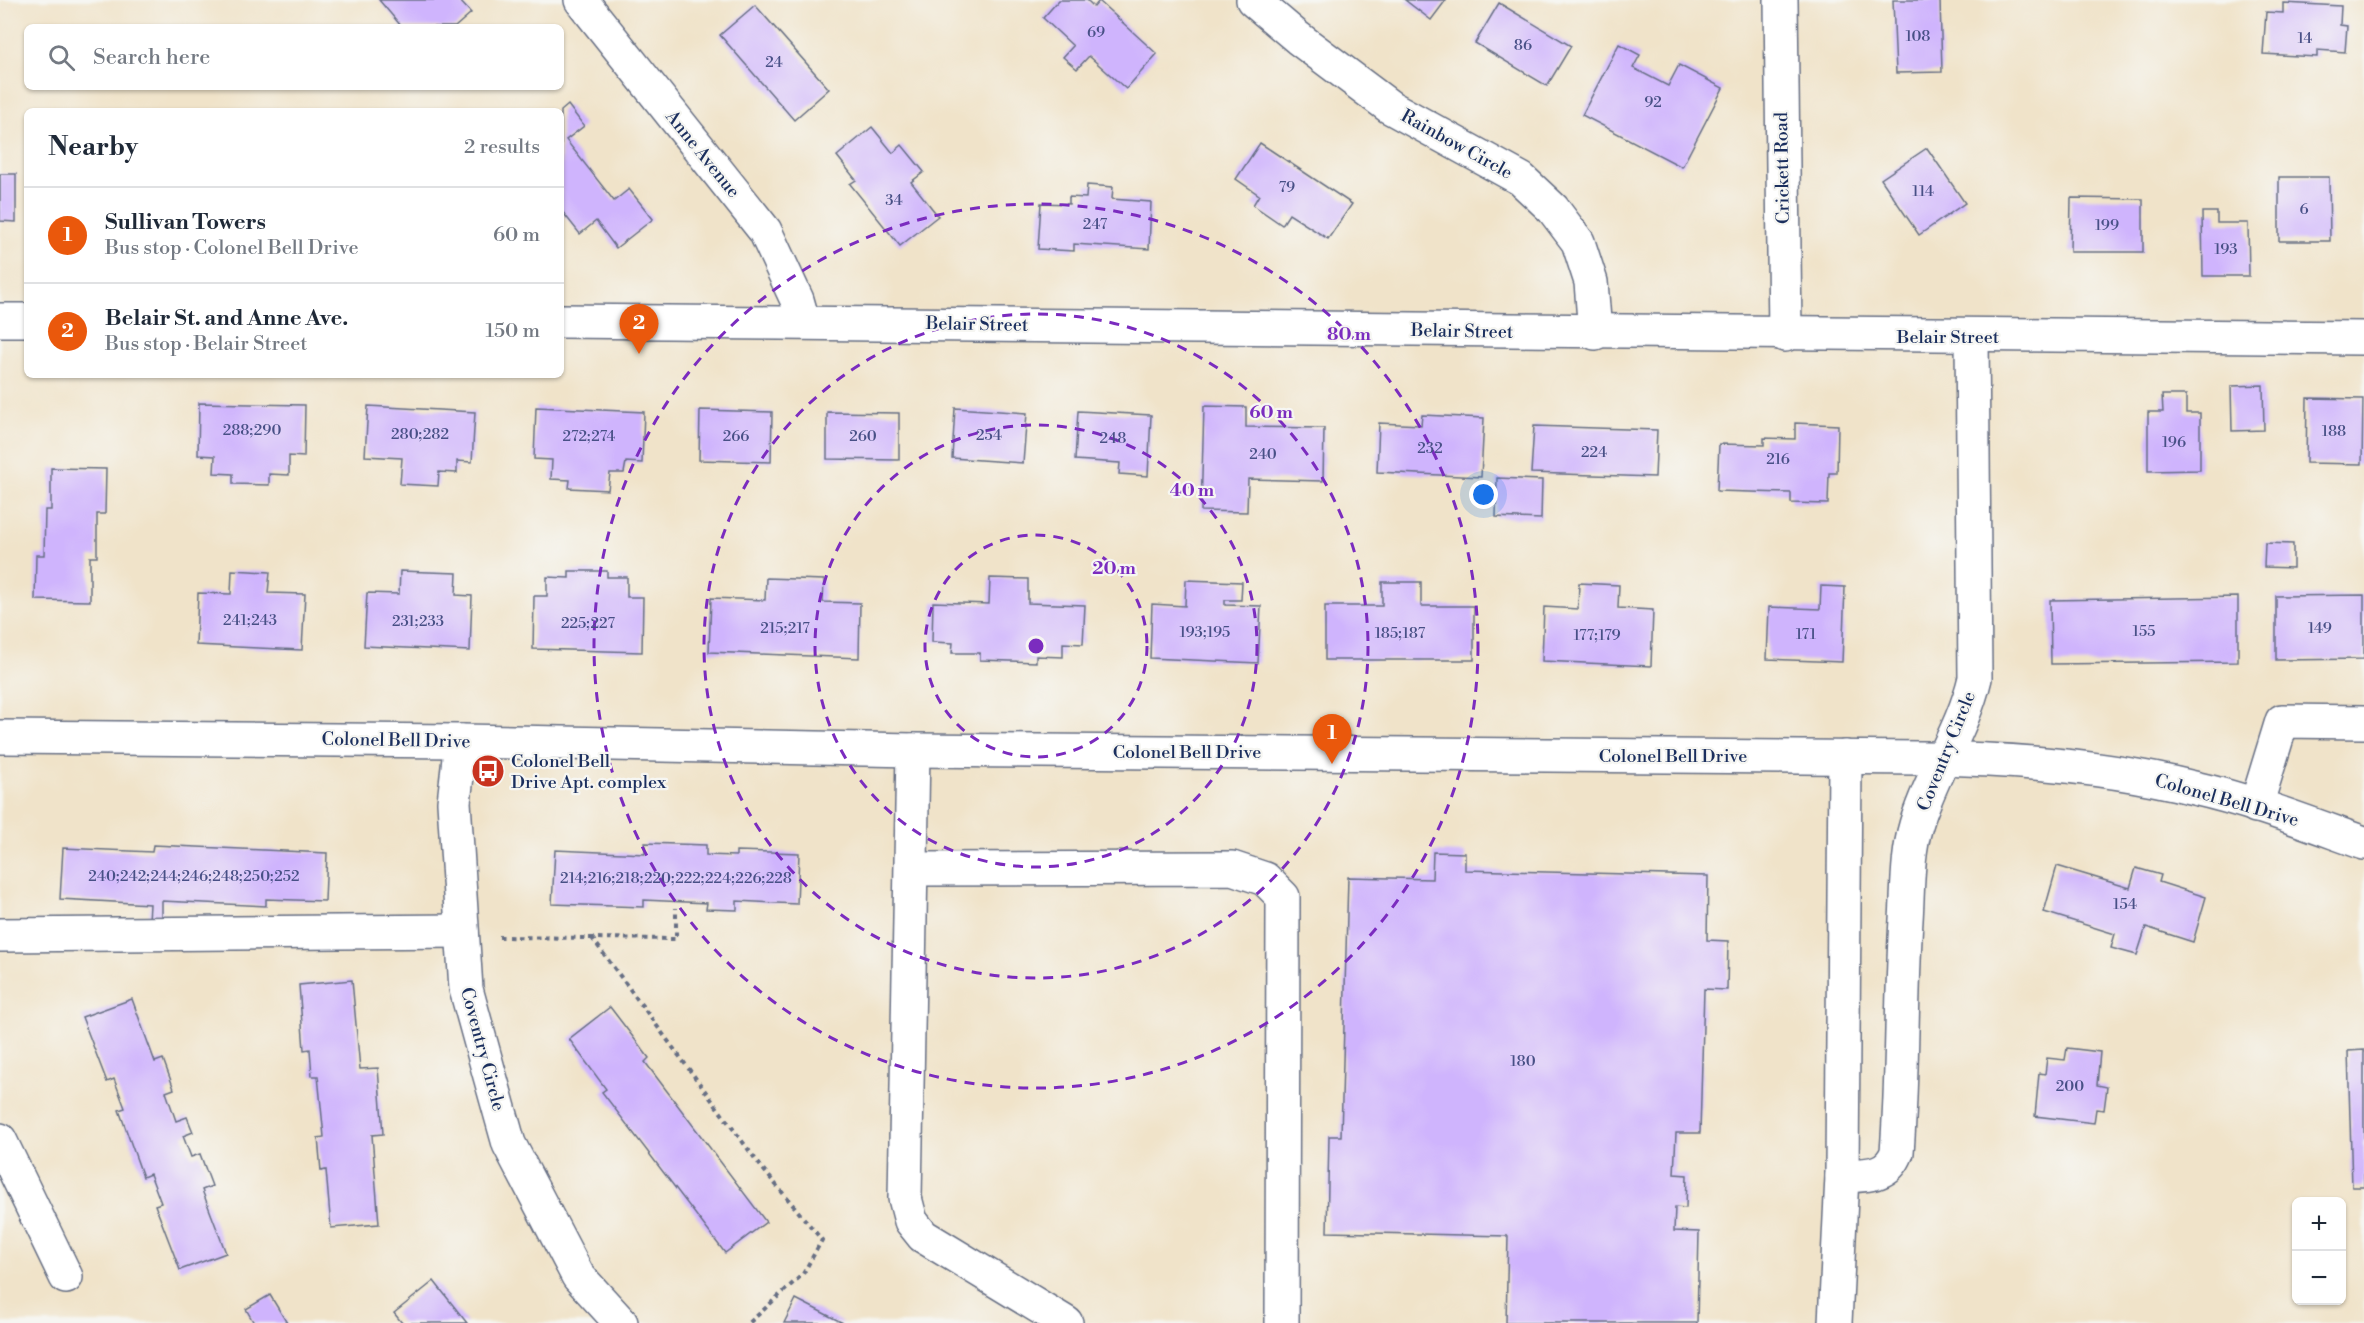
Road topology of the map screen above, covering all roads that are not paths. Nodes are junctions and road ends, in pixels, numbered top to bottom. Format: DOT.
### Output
graph roads {
  1 [pos="581,0"];
  2 [pos="1253,0"];
  3 [pos="1781,0"];
  4 [pos="0,320"];
  5 [pos="24,320"];
  6 [pos="564,321"];
  7 [pos="803,321"];
  8 [pos="1595,333"];
  9 [pos="1785,335"];
  10 [pos="1972,337"];
  11 [pos="2364,338"];
  12 [pos="2364,722"];
  13 [pos="0,737"];
  14 [pos="461,741"];
  15 [pos="913,750"];
  16 [pos="1845,757"];
  17 [pos="1943,758"];
  18 [pos="2256,806"];
  19 [pos="2364,843"];
  20 [pos="912,869"];
  21 [pos="462,934"];
  22 [pos="0,935"];
  23 [pos="0,1140"];
  24 [pos="1842,1176"];
  25 [pos="66,1276"];
  26 [pos="621,1323"];
  27 [pos="1066,1323"];
  28 [pos="1282,1323"];
  29 [pos="1835,1323"];
  1 -- 7 [label="street, Anne Avenue"];
  2 -- 8 [label="street, Rainbow Circle"];
  3 -- 9 [label="street, Crickett Road"];
  4 -- 5 [label="street"];
  6 -- 7 [label="street, Belair Street"];
  7 -- 8 [label="street, Belair Street"];
  8 -- 9 [label="street, Belair Street"];
  9 -- 10 [label="street, Belair Street"];
  10 -- 11 [label="street, Belair Street"];
  10 -- 17 [label="street, Coventry Circle"];
  12 -- 18 [label="street"];
  13 -- 14 [label="street, Colonel Bell Drive"];
  14 -- 15 [label="street, Colonel Bell Drive"];
  14 -- 21 [label="street, Coventry Circle"];
  15 -- 16 [label="street, Colonel Bell Drive"];
  15 -- 20 [label="street"];
  16 -- 17 [label="street, Colonel Bell Drive"];
  16 -- 24 [label="street"];
  17 -- 18 [label="street, Colonel Bell Drive"];
  17 -- 24 [label="street, Coventry Circle"];
  18 -- 19 [label="street, Colonel Bell Drive"];
  20 -- 27 [label="street"];
  20 -- 28 [label="street"];
  21 -- 22 [label="street"];
  21 -- 26 [label="street, Coventry Circle"];
  23 -- 25 [label="street"];
  24 -- 29 [label="street"];
}
